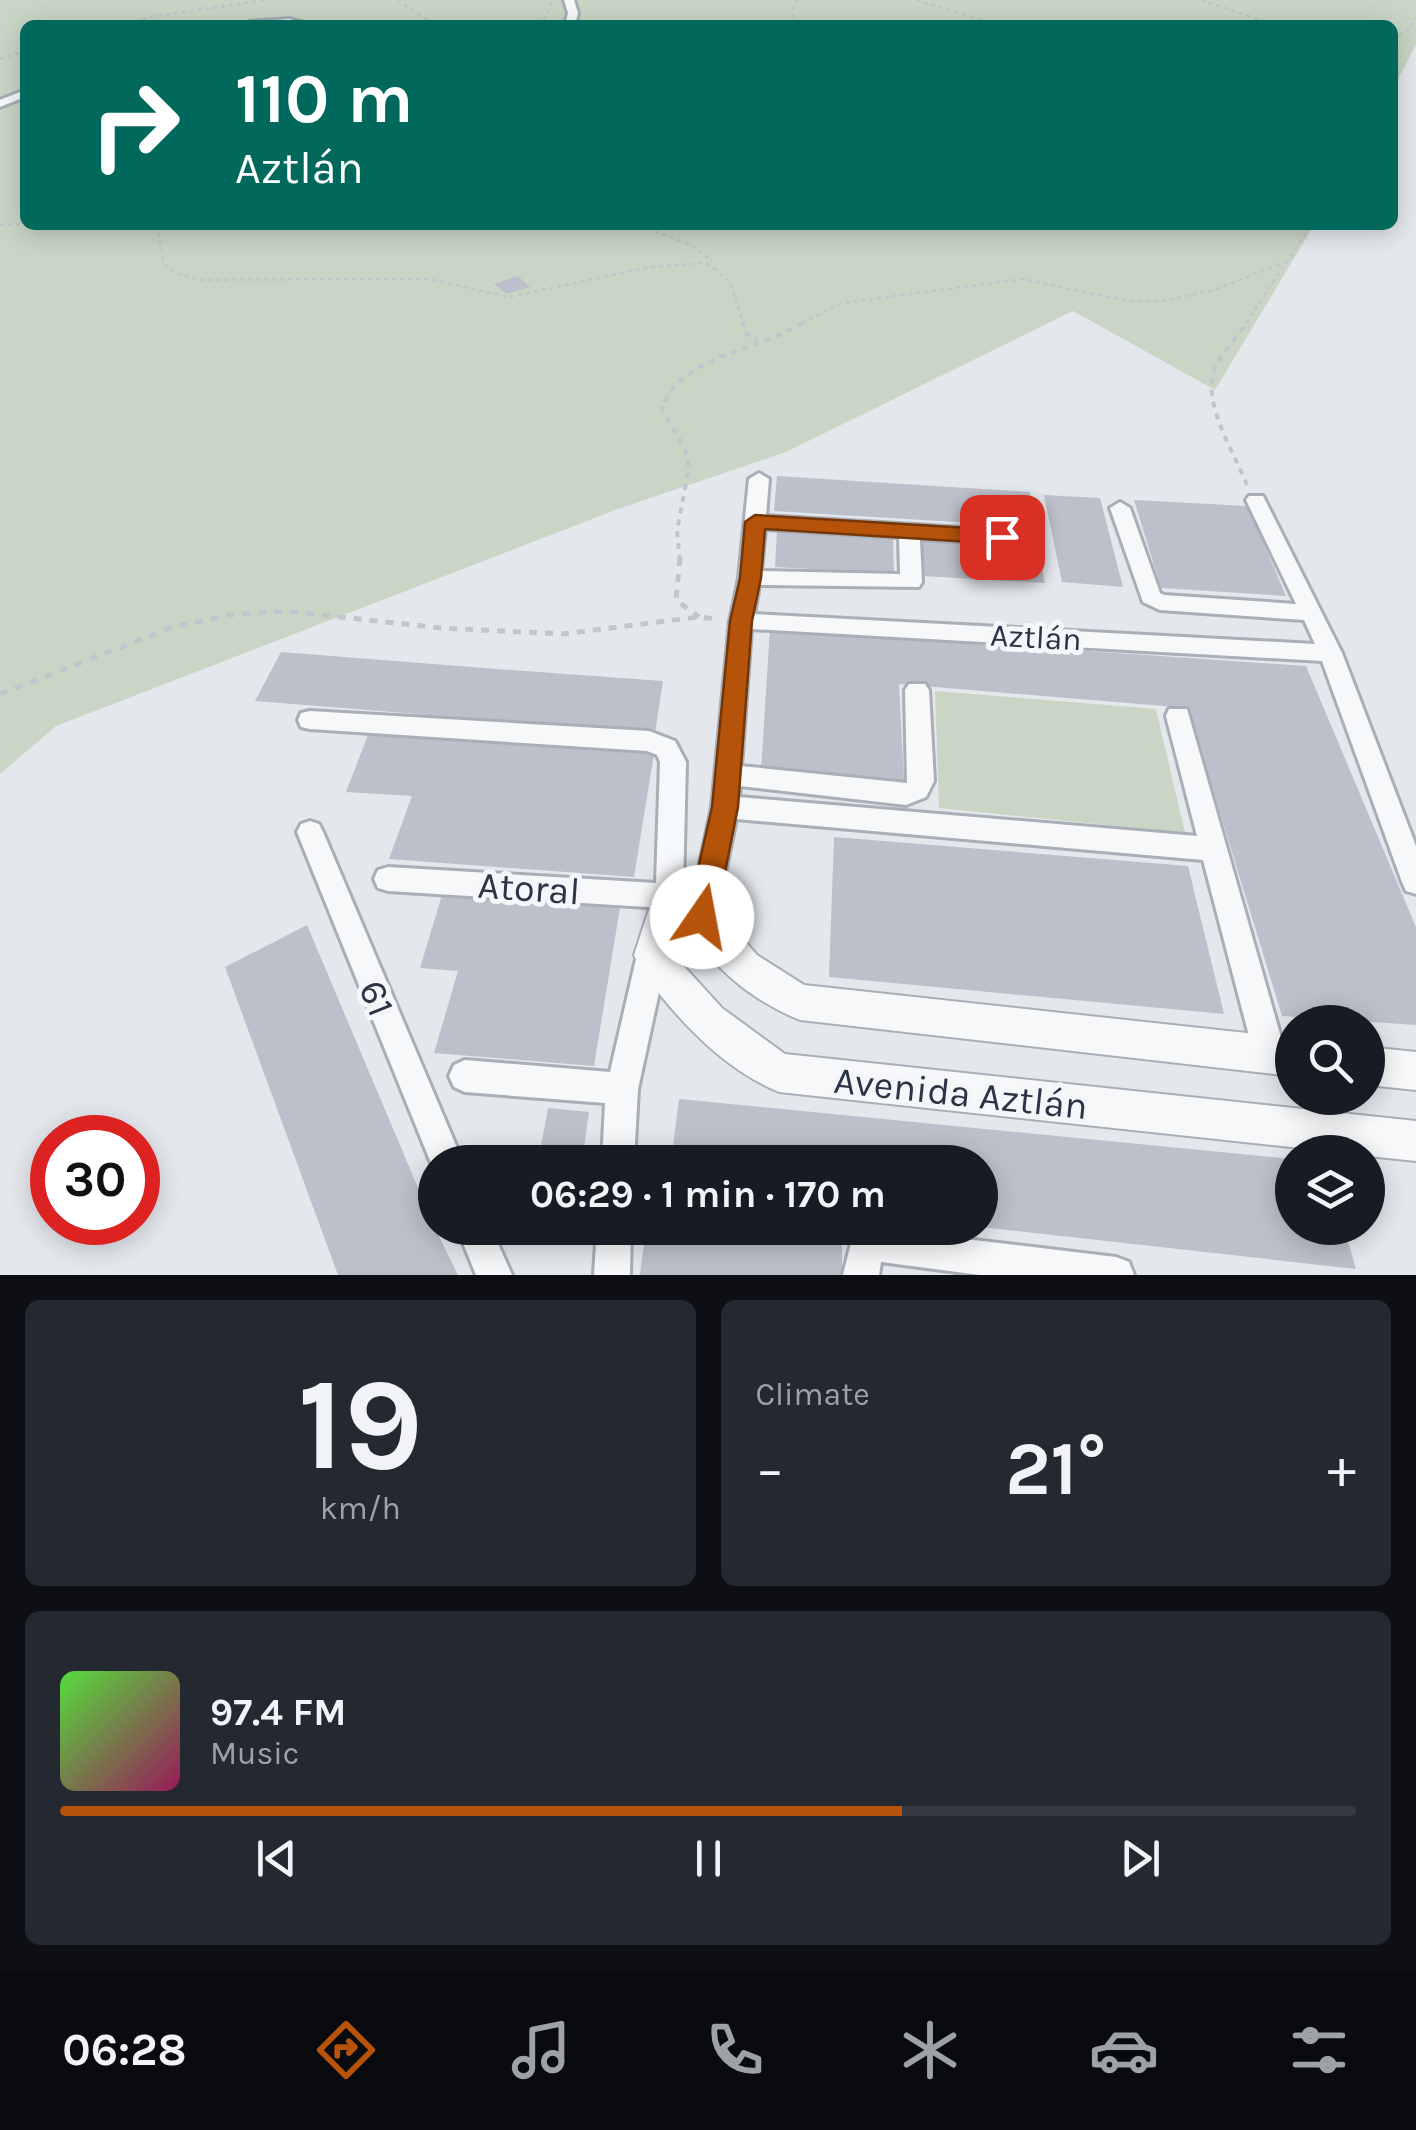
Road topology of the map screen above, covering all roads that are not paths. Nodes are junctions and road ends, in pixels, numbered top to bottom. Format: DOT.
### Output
graph roads {
  1 [pos="759,479"];
  2 [pos="1256,500"];
  3 [pos="1120,508"];
  4 [pos="755,522"];
  5 [pos="909,532"];
  6 [pos="1032,539"];
  7 [pos="750,578"];
  8 [pos="1311,613"];
  9 [pos="741,621"];
  10 [pos="1331,653"];
  11 [pos="917,690"];
  12 [pos="1178,716"];
  13 [pos="310,720"];
  14 [pos="728,774"];
  15 [pos="725,807"];
  16 [pos="310,832"];
  17 [pos="1214,849"];
  18 [pos="388,879"];
  19 [pos="1416,882"];
  20 [pos="669,896"];
  21 [pos="702,917"];
  22 [pos="652,956"];
  23 [pos="1275,1037"];
  24 [pos="1275,1055"];
  25 [pos="1385,1069"];
  26 [pos="1415,1074"];
  27 [pos="465,1076"];
  28 [pos="622,1088"];
  29 [pos="1416,1141"];
  30 [pos="440,1145"];
  31 [pos="619,1145"];
  32 [pos="481,1245"];
  33 [pos="613,1245"];
  34 [pos="494,1275"];
  35 [pos="612,1275"];
  36 [pos="861,1275"];
  37 [pos="1116,1275"];
  1 -- 4 [label="street"];
  2 -- 8 [label="street"];
  3 -- 8 [label="street"];
  4 -- 5 [label="street"];
  4 -- 7 [label="street"];
  5 -- 6 [label="street"];
  5 -- 7 [label="street"];
  7 -- 9 [label="street"];
  8 -- 10 [label="street"];
  9 -- 10 [label="street, Aztlán"];
  9 -- 14 [label="street"];
  10 -- 19 [label="street"];
  11 -- 14 [label="street"];
  12 -- 17 [label="street"];
  13 -- 20 [label="street"];
  14 -- 15 [label="street"];
  15 -- 17 [label="street"];
  15 -- 21 [label="street"];
  16 -- 30 [label="street, 61"];
  17 -- 23 [label="street"];
  18 -- 20 [label="street, Atoral"];
  20 -- 21 [label="street, Avenida Aztlán"];
  20 -- 22 [label="street"];
  21 -- 24 [label="street, Avenida Aztlán"];
  22 -- 28 [label="street"];
  22 -- 29 [label="street, Avenida Aztlán"];
  25 -- 26 [label="street"];
  27 -- 28 [label="street"];
  28 -- 31 [label="street"];
  32 -- 34 [label="street"];
  33 -- 35 [label="street"];
  36 -- 37 [label="street"];
}
